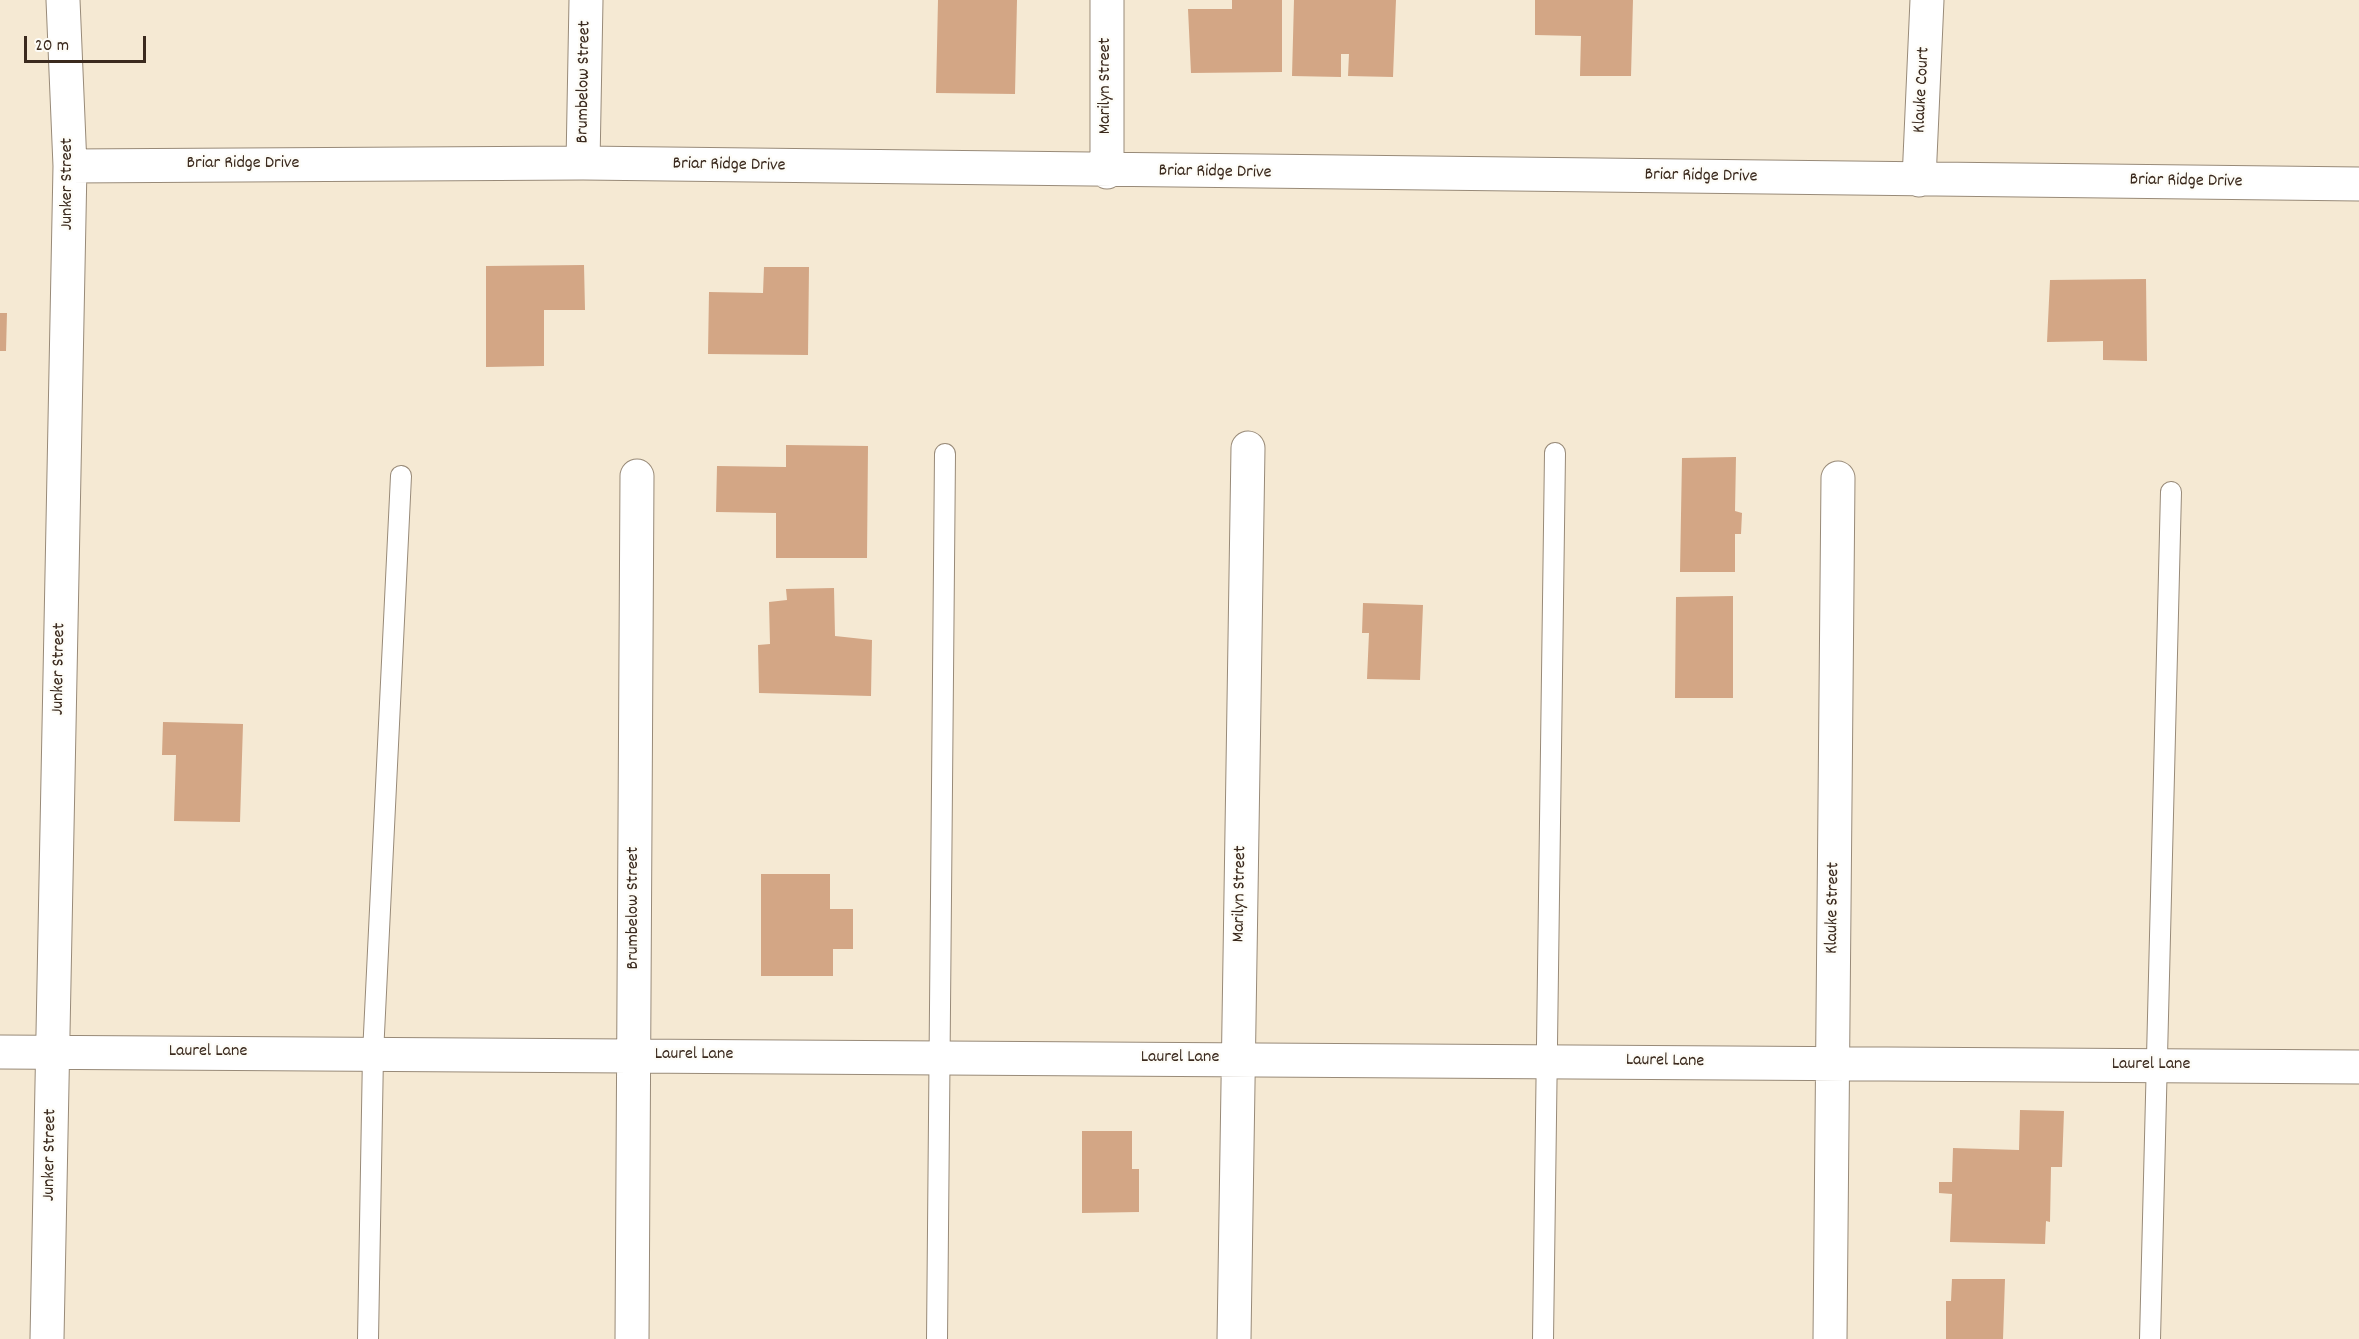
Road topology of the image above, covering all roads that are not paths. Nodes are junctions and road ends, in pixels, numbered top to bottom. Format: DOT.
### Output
graph roads {
  1 [pos="63,0"];
  2 [pos="586,0"];
  3 [pos="1107,0"];
  4 [pos="1927,0"];
  5 [pos="583,164"];
  6 [pos="70,166"];
  7 [pos="1107,172"];
  8 [pos="1919,180"];
  9 [pos="2359,184"];
  10 [pos="1248,448"];
  11 [pos="945,453"];
  12 [pos="1555,453"];
  13 [pos="400,476"];
  14 [pos="637,476"];
  15 [pos="1838,478"];
  16 [pos="2171,492"];
  17 [pos="0,1052"];
  18 [pos="53,1052"];
  19 [pos="373,1054"];
  20 [pos="634,1056"];
  21 [pos="939,1058"];
  22 [pos="1238,1060"];
  23 [pos="1547,1061"];
  24 [pos="1833,1063"];
  25 [pos="2157,1065"];
  26 [pos="2359,1067"];
  27 [pos="47,1339"];
  28 [pos="368,1339"];
  29 [pos="632,1339"];
  30 [pos="936,1339"];
  31 [pos="1234,1339"];
  32 [pos="1543,1339"];
  33 [pos="1830,1339"];
  34 [pos="2150,1339"];
  1 -- 6 [label="street, Junker Street"];
  2 -- 5 [label="street, Brumbelow Street"];
  3 -- 7 [label="street, Marilyn Street"];
  4 -- 8 [label="street, Klauke Court"];
  5 -- 6 [label="street, Briar Ridge Drive"];
  5 -- 7 [label="street, Briar Ridge Drive"];
  6 -- 18 [label="street, Junker Street"];
  7 -- 8 [label="street, Briar Ridge Drive"];
  8 -- 9 [label="street, Briar Ridge Drive"];
  10 -- 22 [label="street, Marilyn Street"];
  11 -- 21 [label="lane"];
  12 -- 23 [label="lane"];
  13 -- 19 [label="lane"];
  14 -- 20 [label="street, Brumbelow Street"];
  15 -- 24 [label="street, Klauke Street"];
  16 -- 25 [label="lane"];
  17 -- 18 [label="street, Laurel Lane"];
  18 -- 19 [label="street, Laurel Lane"];
  18 -- 27 [label="street, Junker Street"];
  19 -- 20 [label="street, Laurel Lane"];
  19 -- 28 [label="lane"];
  20 -- 21 [label="street, Laurel Lane"];
  20 -- 29 [label="street, Brumbelow Street"];
  21 -- 22 [label="street, Laurel Lane"];
  21 -- 30 [label="lane"];
  22 -- 23 [label="street, Laurel Lane"];
  22 -- 31 [label="street, Marilyn Street"];
  23 -- 24 [label="street, Laurel Lane"];
  23 -- 32 [label="lane"];
  24 -- 25 [label="street, Laurel Lane"];
  24 -- 33 [label="street, Klauke Street"];
  25 -- 26 [label="street, Laurel Lane"];
  25 -- 34 [label="lane"];
}
